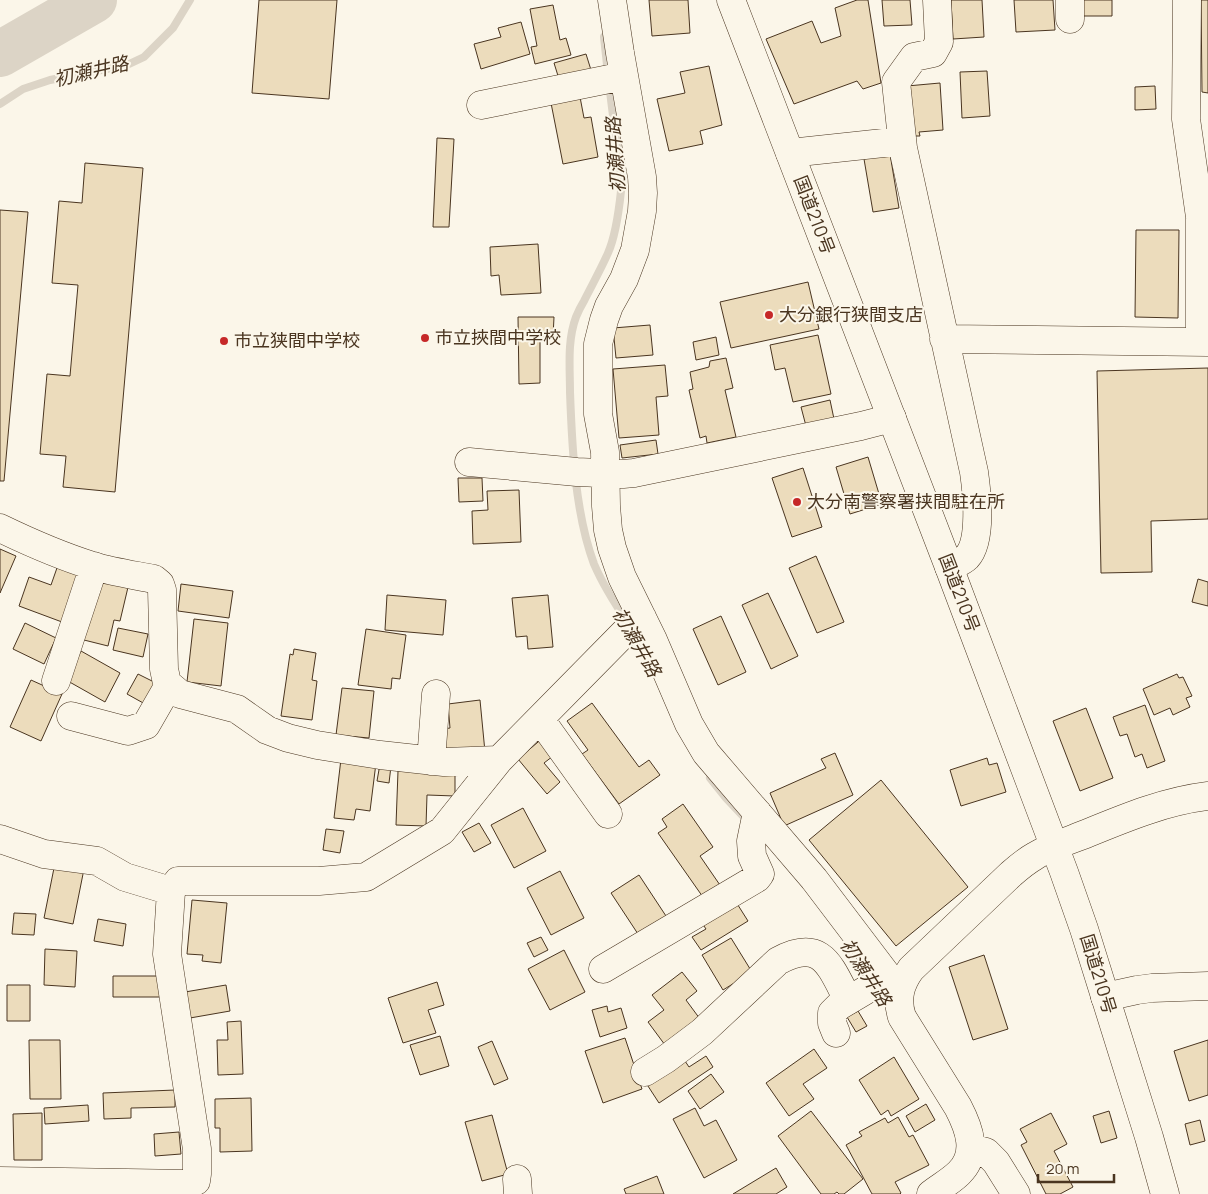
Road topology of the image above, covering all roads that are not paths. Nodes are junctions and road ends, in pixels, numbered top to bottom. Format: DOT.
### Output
graph roads {
  1 [pos="612,0"];
  2 [pos="731,0"];
  3 [pos="937,0"];
  4 [pos="1188,0"];
  5 [pos="624,76"];
  6 [pos="480,105"];
  7 [pos="902,141"];
  8 [pos="790,153"];
  9 [pos="944,339"];
  10 [pos="1204,342"];
  11 [pos="892,418"];
  12 [pos="469,462"];
  13 [pos="606,473"];
  14 [pos="0,528"];
  15 [pos="94,566"];
  16 [pos="949,567"];
  17 [pos="642,617"];
  18 [pos="56,681"];
  19 [pos="169,685"];
  20 [pos="436,694"];
  21 [pos="71,716"];
  22 [pos="540,718"];
  23 [pos="499,760"];
  24 [pos="431,761"];
  25 [pos="1208,796"];
  26 [pos="757,812"];
  27 [pos="608,814"];
  28 [pos="0,839"];
  29 [pos="1055,847"];
  30 [pos="170,891"];
  31 [pos="603,970"];
  32 [pos="894,984"];
  33 [pos="1208,986"];
  34 [pos="1105,997"];
  35 [pos="848,1000"];
  36 [pos="836,1033"];
  37 [pos="645,1072"];
  38 [pos="971,1148"];
  39 [pos="0,1181"];
  40 [pos="931,1194"];
  41 [pos="1016,1194"];
  42 [pos="1165,1194"];
  1 -- 5 [label="main road"];
  2 -- 8 [label="main road, 国道210号"];
  3 -- 7 [label="main road"];
  4 -- 10 [label="main road"];
  5 -- 6 [label="main road"];
  5 -- 13 [label="main road"];
  7 -- 8 [label="main road"];
  7 -- 9 [label="main road"];
  8 -- 11 [label="main road, 国道210号"];
  9 -- 10 [label="main road"];
  9 -- 16 [label="main road"];
  11 -- 13 [label="main road"];
  11 -- 16 [label="main road, 国道210号"];
  12 -- 13 [label="main road"];
  13 -- 17 [label="main road"];
  14 -- 15 [label="main road"];
  15 -- 18 [label="main road"];
  15 -- 19 [label="main road"];
  16 -- 29 [label="main road, 国道210号"];
  17 -- 22 [label="main road"];
  17 -- 26 [label="main road"];
  19 -- 21 [label="main road"];
  19 -- 24 [label="main road"];
  20 -- 24 [label="main road"];
  22 -- 23 [label="main road"];
  22 -- 27 [label="main road"];
  23 -- 24 [label="main road"];
  23 -- 30 [label="main road"];
  25 -- 29 [label="main road"];
  26 -- 31 [label="main road"];
  26 -- 32 [label="main road"];
  28 -- 30 [label="main road"];
  29 -- 32 [label="main road"];
  29 -- 34 [label="main road, 国道210号"];
  30 -- 39 [label="main road"];
  32 -- 35 [label="main road"];
  32 -- 38 [label="main road"];
  33 -- 34 [label="main road"];
  34 -- 42 [label="main road, 国道210号"];
  35 -- 36 [label="main road"];
  35 -- 37 [label="main road"];
  38 -- 40 [label="main road"];
  38 -- 41 [label="main road"];
}
